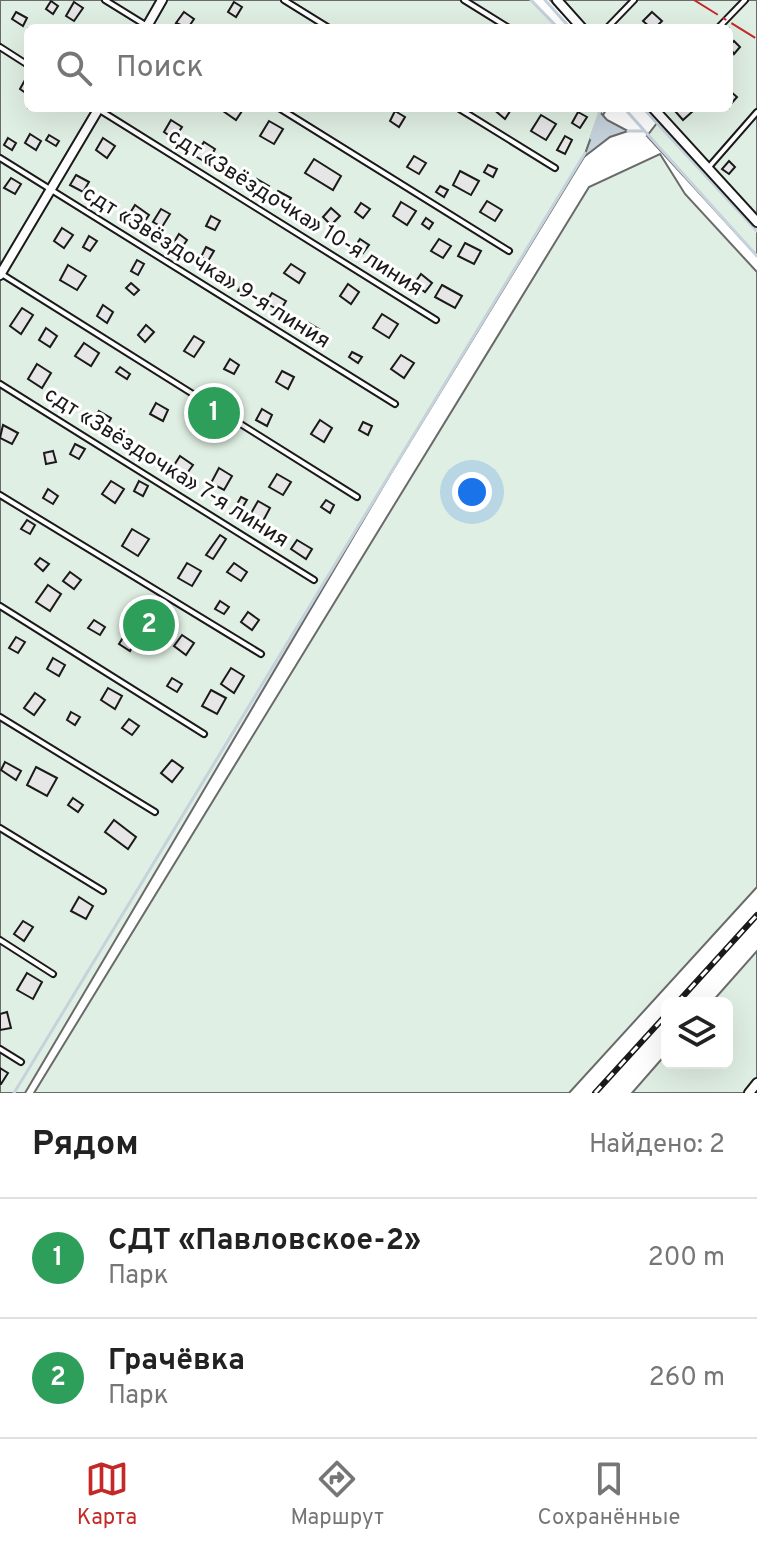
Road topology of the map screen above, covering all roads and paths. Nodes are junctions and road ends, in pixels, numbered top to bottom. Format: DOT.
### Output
graph roads {
  1 [pos="105,0"];
  2 [pos="162,0"];
  3 [pos="284,0"];
  4 [pos="464,0"];
  5 [pos="634,0"];
  6 [pos="745,0"];
  7 [pos="561,2"];
  8 [pos="142,24"];
  9 [pos="149,24"];
  10 [pos="323,24"];
  11 [pos="503,24"];
  12 [pos="579,24"];
  13 [pos="611,24"];
  14 [pos="722,24"];
  15 [pos="0,47"];
  16 [pos="24,62"];
  17 [pos="96,112"];
  18 [pos="104,112"];
  19 [pos="285,112"];
  20 [pos="464,112"];
  21 [pos="657,112"];
  22 [pos="757,112"];
  23 [pos="0,158"];
  24 [pos="555,168"];
  25 [pos="708,168"];
  26 [pos="50,189"];
  27 [pos="757,222"];
  28 [pos="509,251"];
  29 [pos="0,274"];
  30 [pos="436,320"];
  31 [pos="0,384"];
  32 [pos="395,404"];
  33 [pos="0,495"];
  34 [pos="357,497"];
  35 [pos="314,580"];
  36 [pos="0,606"];
  37 [pos="261,654"];
  38 [pos="0,717"];
  39 [pos="204,734"];
  40 [pos="155,812"];
  41 [pos="0,828"];
  42 [pos="103,891"];
  43 [pos="0,940"];
  44 [pos="53,974"];
  45 [pos="0,1049"];
  46 [pos="21,1062"];
  47 [pos="757,1083"];
  48 [pos="749,1093"];
  1 -- 8 [label="lane"];
  2 -- 9 [label="street"];
  3 -- 10 [label="lane"];
  4 -- 11 [label="lane"];
  5 -- 13 [label="lane"];
  6 -- 14 [label="lane"];
  7 -- 12 [label="street"];
  15 -- 16 [label="lane"];
  17 -- 26 [label="street"];
  18 -- 30 [label="lane, сдт «Звёздочка» 10-я линия"];
  19 -- 28 [label="lane"];
  20 -- 24 [label="lane"];
  21 -- 25 [label="street"];
  22 -- 25 [label="lane"];
  23 -- 26 [label="lane, сдт «Звёздочка» 9-я линия"];
  25 -- 27 [label="street"];
  26 -- 29 [label="street"];
  26 -- 32 [label="lane, сдт «Звёздочка» 9-я линия"];
  29 -- 34 [label="lane"];
  31 -- 35 [label="lane, сдт «Звёздочка» 7-я линия"];
  33 -- 37 [label="lane"];
  36 -- 39 [label="lane"];
  38 -- 40 [label="lane"];
  41 -- 42 [label="lane"];
  43 -- 44 [label="lane"];
  45 -- 46 [label="lane"];
  47 -- 48 [label="street"];
}
